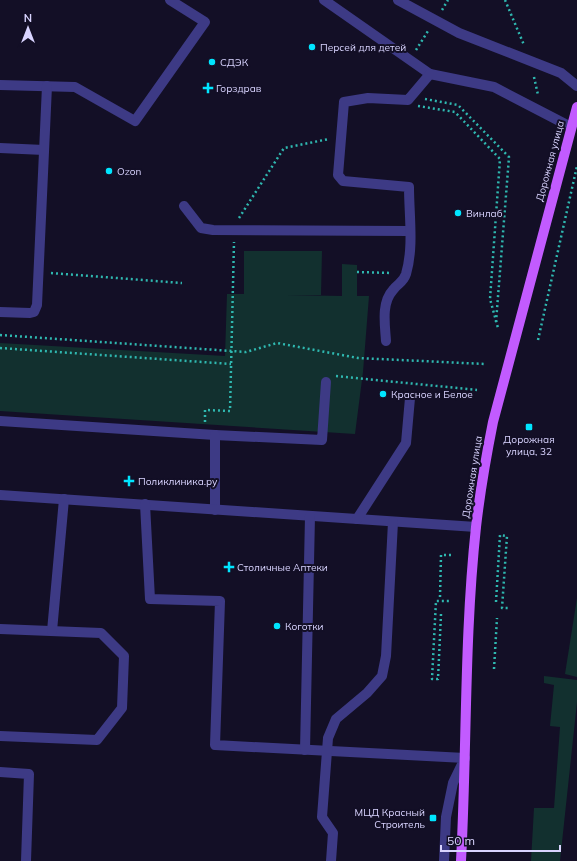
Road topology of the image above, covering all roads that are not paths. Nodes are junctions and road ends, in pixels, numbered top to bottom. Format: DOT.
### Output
graph roads {
  1 [pos="170,0"];
  2 [pos="324,0"];
  3 [pos="398,0"];
  4 [pos="430,74"];
  5 [pos="0,84"];
  6 [pos="47,86"];
  7 [pos="577,86"];
  8 [pos="577,107"];
  9 [pos="571,127"];
  10 [pos="0,148"];
  11 [pos="44,150"];
  12 [pos="184,206"];
  13 [pos="409,231"];
  14 [pos="0,312"];
  15 [pos="386,341"];
  16 [pos="326,382"];
  17 [pos="410,398"];
  18 [pos="0,421"];
  19 [pos="215,435"];
  20 [pos="0,495"];
  21 [pos="64,499"];
  22 [pos="145,504"];
  23 [pos="215,510"];
  24 [pos="310,516"];
  25 [pos="357,519"];
  26 [pos="393,522"];
  27 [pos="476,528"];
  28 [pos="0,629"];
  29 [pos="52,632"];
  30 [pos="0,736"];
  31 [pos="305,750"];
  32 [pos="327,751"];
  33 [pos="465,758"];
  34 [pos="0,772"];
  35 [pos="26,861"];
  36 [pos="330,861"];
  37 [pos="444,861"];
  38 [pos="461,861"];
  1 -- 6 [label="street"];
  2 -- 4 [label="street"];
  3 -- 7 [label="street"];
  4 -- 9 [label="street"];
  4 -- 13 [label="street"];
  5 -- 6 [label="street"];
  6 -- 11 [label="street"];
  8 -- 9 [label="main road, Дорожная улица"];
  9 -- 27 [label="main road, Дорожная улица"];
  10 -- 11 [label="street"];
  11 -- 14 [label="street"];
  12 -- 13 [label="street"];
  13 -- 15 [label="street"];
  16 -- 19 [label="street"];
  17 -- 25 [label="street"];
  18 -- 19 [label="street"];
  19 -- 23 [label="street"];
  20 -- 21 [label="street"];
  21 -- 22 [label="street"];
  21 -- 29 [label="street"];
  22 -- 23 [label="street"];
  22 -- 31 [label="street"];
  23 -- 24 [label="street"];
  24 -- 25 [label="street"];
  24 -- 31 [label="street"];
  25 -- 26 [label="street"];
  26 -- 27 [label="street"];
  26 -- 32 [label="street"];
  27 -- 33 [label="main road, Дорожная улица"];
  28 -- 29 [label="street"];
  29 -- 30 [label="street"];
  31 -- 32 [label="street"];
  32 -- 33 [label="street"];
  32 -- 36 [label="street"];
  33 -- 37 [label="street"];
  33 -- 38 [label="main road, Дорожная улица"];
  34 -- 35 [label="street"];
}
